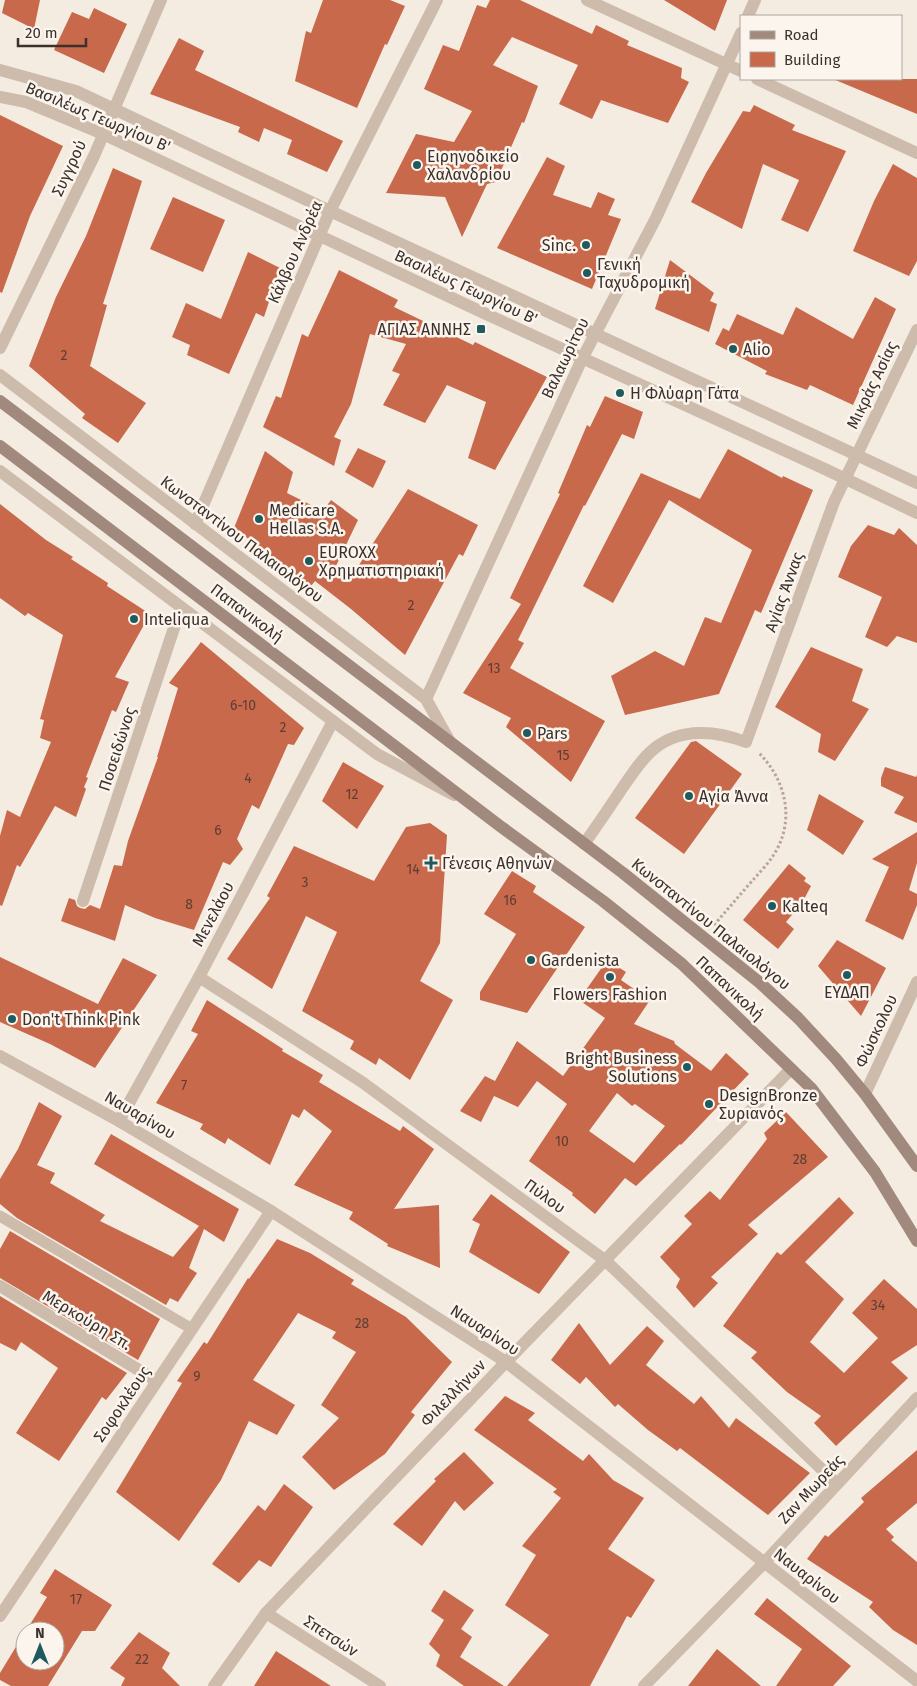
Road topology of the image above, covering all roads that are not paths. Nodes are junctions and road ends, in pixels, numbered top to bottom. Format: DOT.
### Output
graph roads {
  1 [pos="161,0"];
  2 [pos="437,0"];
  3 [pos="587,0"];
  4 [pos="755,0"];
  5 [pos="748,15"];
  6 [pos="740,35"];
  7 [pos="727,65"];
  8 [pos="0,70"];
  9 [pos="740,72"];
  10 [pos="758,80"];
  11 [pos="0,97"];
  12 [pos="113,109"];
  13 [pos="103,134"];
  14 [pos="917,153"];
  15 [pos="330,210"];
  16 [pos="319,236"];
  17 [pos="917,330"];
  18 [pos="594,333"];
  19 [pos="0,348"];
  20 [pos="582,359"];
  21 [pos="0,375"];
  22 [pos="0,401"];
  23 [pos="0,446"];
  24 [pos="856,455"];
  25 [pos="0,471"];
  26 [pos="845,479"];
  27 [pos="917,483"];
  28 [pos="917,513"];
  29 [pos="195,524"];
  30 [pos="181,607"];
  31 [pos="426,699"];
  32 [pos="333,721"];
  33 [pos="450,742"];
  34 [pos="474,806"];
  35 [pos="584,844"];
  36 [pos="83,900"];
  37 [pos="199,977"];
  38 [pos="917,982"];
  39 [pos="0,1056"];
  40 [pos="792,1069"];
  41 [pos="866,1094"];
  42 [pos="119,1121"];
  43 [pos="917,1166"];
  44 [pos="271,1210"];
  45 [pos="0,1216"];
  46 [pos="917,1241"];
  47 [pos="606,1261"];
  48 [pos="0,1286"];
  49 [pos="192,1329"];
  50 [pos="506,1362"];
  51 [pos="157,1381"];
  52 [pos="917,1398"];
  53 [pos="837,1484"];
  54 [pos="764,1563"];
  55 [pos="266,1613"];
  56 [pos="0,1615"];
  57 [pos="917,1681"];
  58 [pos="372,1684"];
  59 [pos="214,1686"];
  60 [pos="644,1686"];
  1 -- 12 [label="street, Συγγρού"];
  2 -- 15 [label="street, Κάλβου Ανδρέα"];
  3 -- 7 [label="street"];
  4 -- 5 [label="street"];
  6 -- 7 [label="street, Βαλαωρίτου"];
  7 -- 9 [label="street"];
  7 -- 18 [label="street, Βαλαωρίτου"];
  8 -- 12 [label="street, Βασιλέως Γεωργίου Β'"];
  10 -- 14 [label="street"];
  11 -- 13 [label="street, Βασιλέως Γεωργίου Β'"];
  12 -- 13 [label="street, Συγγρού"];
  12 -- 15 [label="street, Βασιλέως Γεωργίου Β'"];
  13 -- 16 [label="street, Βασιλέως Γεωργίου Β'"];
  13 -- 19 [label="street, Συγγρού"];
  15 -- 16 [label="street, Κάλβου Ανδρέα"];
  15 -- 18 [label="street, Βασιλέως Γεωργίου Β'"];
  16 -- 20 [label="street, Βασιλέως Γεωργίου Β'"];
  16 -- 29 [label="street, Κάλβου Ανδρέα"];
  17 -- 24 [label="street, Μικράς Ασίας"];
  18 -- 20 [label="street, Βαλαωρίτου"];
  18 -- 24 [label="street, Βασιλέως Γεωργίου Β'"];
  20 -- 26 [label="street, Βασιλέως Γεωργίου Β'"];
  20 -- 31 [label="street, Βαλαωρίτου"];
  21 -- 29 [label="street, Κωνσταντίνου Παλαιολόγου"];
  22 -- 33 [label="main road, Κωνσταντίνου Παλαιολόγου"];
  23 -- 34 [label="main road, Παπανικολή"];
  24 -- 26 [label="street, Αγίας Άννας"];
  24 -- 27 [label="street, Βασιλέως Γεωργίου Β'"];
  25 -- 30 [label="street, Παπανικολή"];
  26 -- 28 [label="street, Βασιλέως Γεωργίου Β'"];
  26 -- 35 [label="street, Αγίας Άννας"];
  29 -- 31 [label="street, Κωνσταντίνου Παλαιολόγου"];
  30 -- 32 [label="street, Παπανικολή"];
  30 -- 36 [label="street, Ποσειδώνος"];
  31 -- 33 [label="street, Κωνσταντίνου Παλαιολόγου"];
  32 -- 34 [label="street, Παπανικολή"];
  32 -- 37 [label="street, Μενελάου"];
  33 -- 35 [label="main road, Κωνσταντίνου Παλαιολόγου"];
  34 -- 40 [label="main road, Παπανικολή"];
  35 -- 41 [label="main road, Κωνσταντίνου Παλαιολόγου"];
  37 -- 42 [label="street, Μενελάου"];
  37 -- 47 [label="street, Πύλου"];
  38 -- 41 [label="street, Φώσκολου"];
  39 -- 42 [label="street, Ναυαρίνου"];
  40 -- 46 [label="main road, Παπανικολή"];
  40 -- 47 [label="street, Φιλελλήνων"];
  41 -- 43 [label="main road, Κωνσταντίνου Παλαιολόγου"];
  42 -- 44 [label="street, Ναυαρίνου"];
  44 -- 49 [label="street, Σοφοκλέους"];
  44 -- 50 [label="street, Ναυαρίνου"];
  45 -- 49 [label="lane"];
  47 -- 50 [label="street, Φιλελλήνων"];
  47 -- 53 [label="street, Πύλου"];
  48 -- 51 [label="street, Μερκούρη Σπ."];
  49 -- 51 [label="street, Σοφοκλέους"];
  50 -- 54 [label="street, Ναυαρίνου"];
  50 -- 55 [label="street, Φιλελλήνων"];
  51 -- 56 [label="street, Σοφοκλέους"];
  52 -- 53 [label="street, Ζαν Μωρεάς"];
  53 -- 54 [label="street, Ζαν Μωρεάς"];
  54 -- 57 [label="street, Ναυαρίνου"];
  54 -- 60 [label="street, Ζαν Μωρεάς"];
  55 -- 58 [label="street, Σπετσών"];
  55 -- 59 [label="street, Φιλελλήνων"];
}
